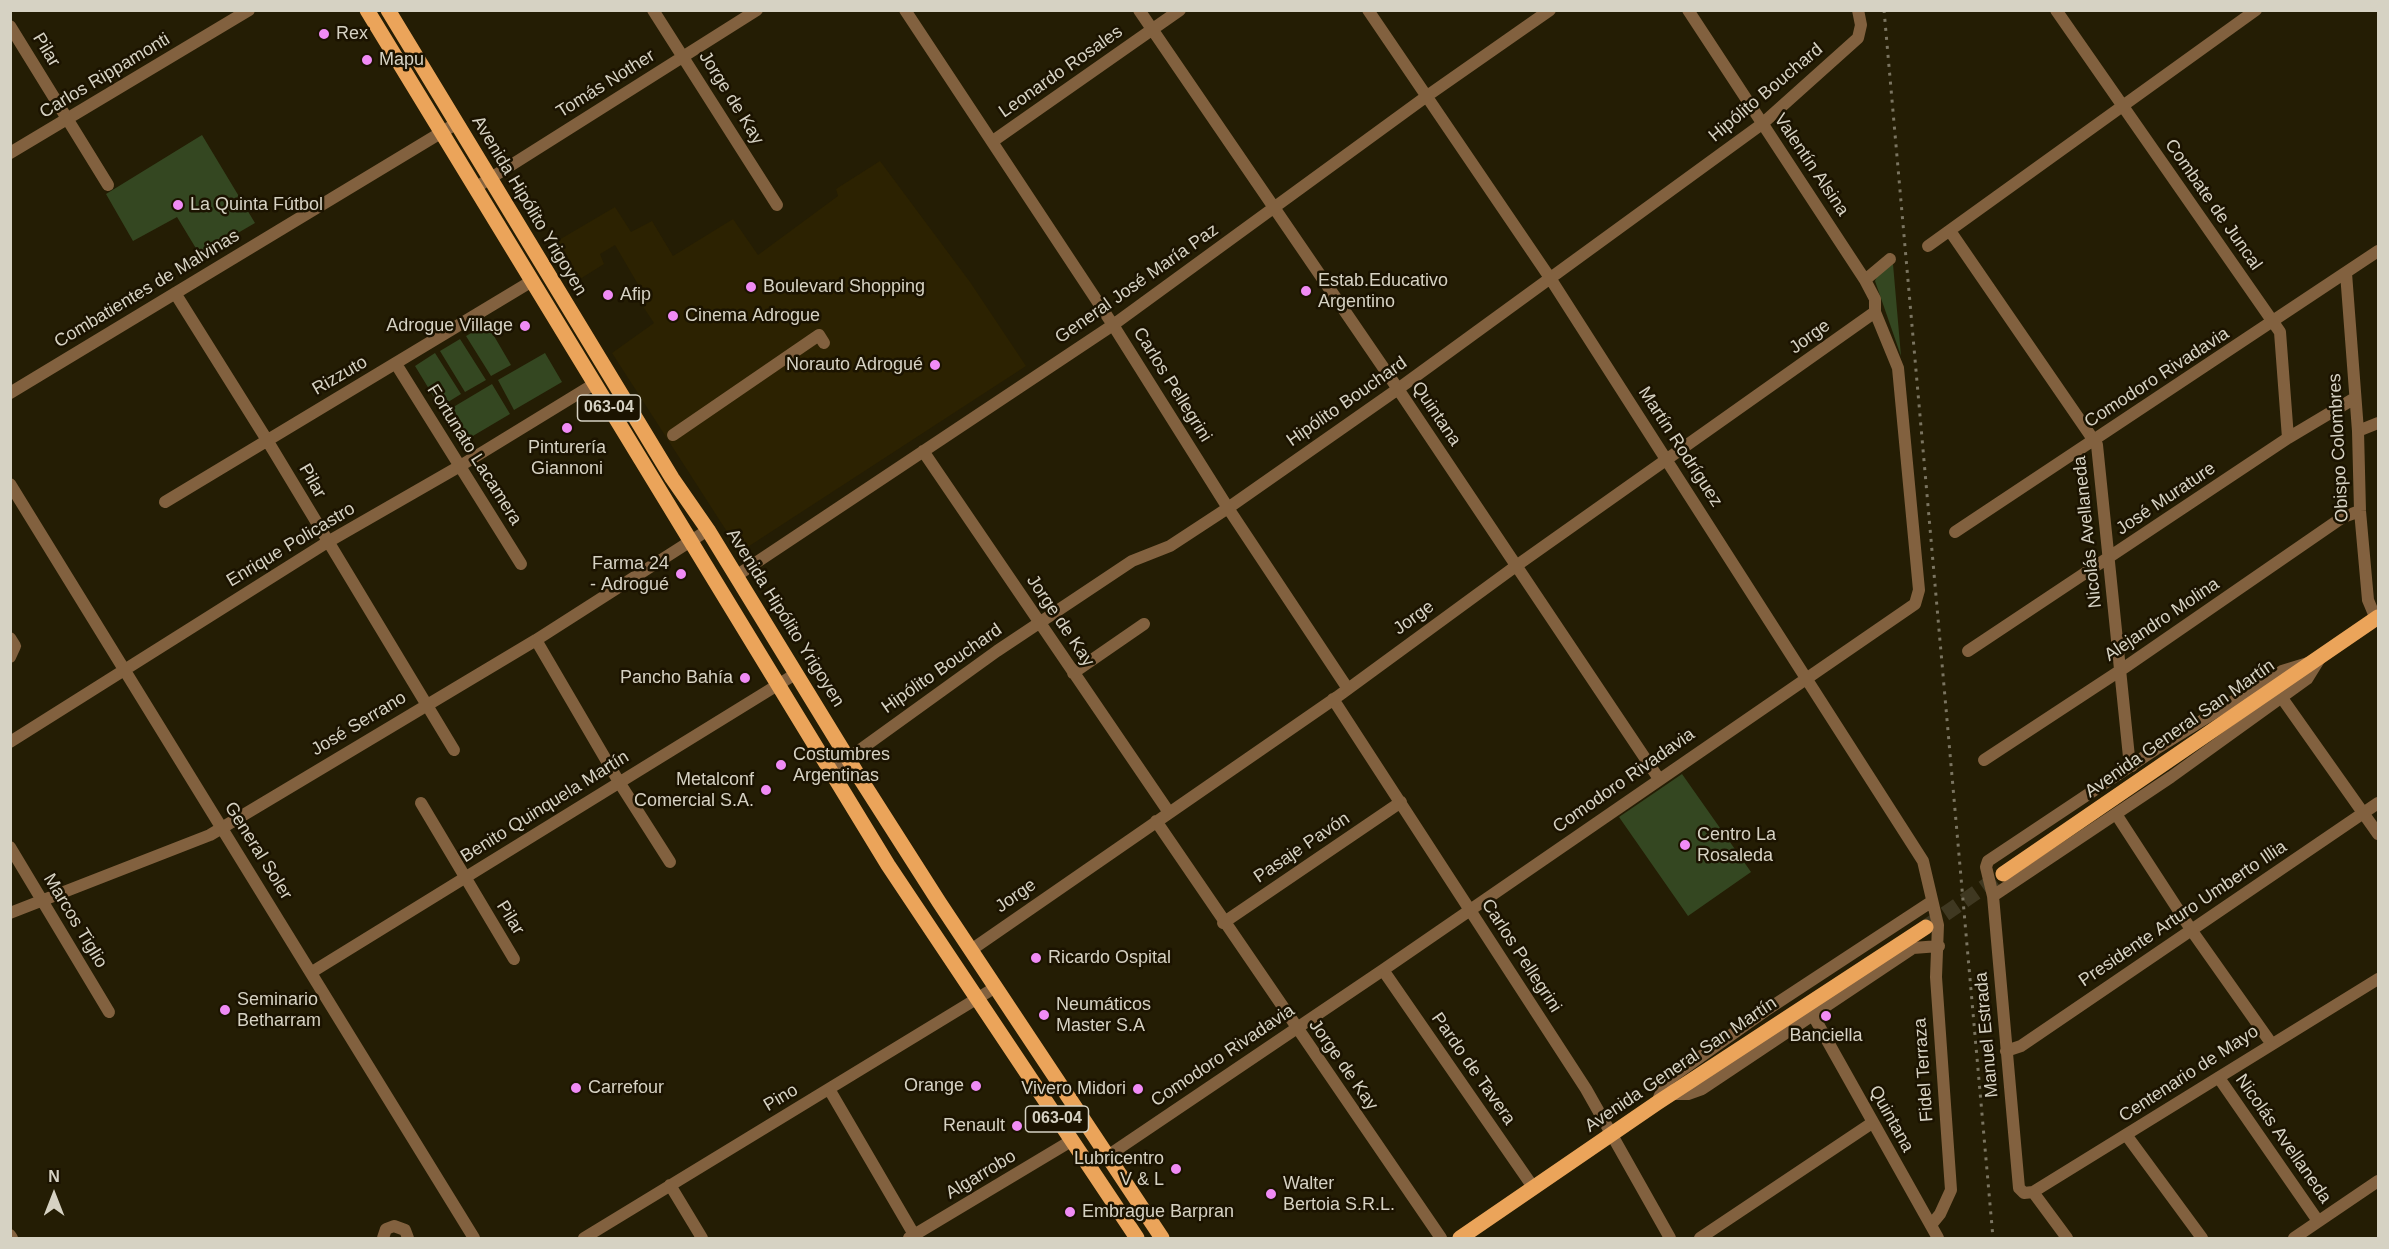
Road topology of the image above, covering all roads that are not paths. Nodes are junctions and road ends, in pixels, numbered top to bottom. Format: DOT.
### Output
graph roads {
  1 [pos="249,10"];
  2 [pos="368,10"];
  3 [pos="388,10"];
  4 [pos="653,10"];
  5 [pos="757,10"];
  6 [pos="905,10"];
  7 [pos="1139,10"];
  8 [pos="1180,10"];
  9 [pos="1368,10"];
  10 [pos="1550,10"];
  11 [pos="1688,10"];
  12 [pos="1858,10"];
  13 [pos="2056,10"];
  14 [pos="2256,10"];
  15 [pos="10,26"];
  16 [pos="1153,30"];
  17 [pos="684,56"];
  18 [pos="1427,96"];
  19 [pos="2122,107"];
  20 [pos="67,120"];
  21 [pos="457,123"];
  22 [pos="1762,124"];
  23 [pos="442,132"];
  24 [pos="993,141"];
  25 [pos="10,153"];
  26 [pos="489,178"];
  27 [pos="108,185"];
  28 [pos="475,188"];
  29 [pos="777,205"];
  30 [pos="1273,208"];
  31 [pos="1950,231"];
  32 [pos="1928,246"];
  33 [pos="2379,250"];
  34 [pos="1890,259"];
  35 [pos="2346,273"];
  36 [pos="1550,278"];
  37 [pos="532,280"];
  38 [pos="1865,280"];
  39 [pos="175,293"];
  40 [pos="1875,312"];
  41 [pos="2273,323"];
  42 [pos="1113,325"];
  43 [pos="824,343"];
  44 [pos="396,364"];
  45 [pos="594,384"];
  46 [pos="1398,389"];
  47 [pos="10,393"];
  48 [pos="2355,398"];
  49 [pos="2379,423"];
  50 [pos="2358,431"];
  51 [pos="673,435"];
  52 [pos="2288,438"];
  53 [pos="267,440"];
  54 [pos="2094,441"];
  55 [pos="923,451"];
  56 [pos="1668,461"];
  57 [pos="460,466"];
  58 [pos="10,484"];
  59 [pos="165,502"];
  60 [pos="1228,508"];
  61 [pos="2360,511"];
  62 [pos="708,530"];
  63 [pos="1955,532"];
  64 [pos="692,540"];
  65 [pos="327,543"];
  66 [pos="2110,559"];
  67 [pos="521,564"];
  68 [pos="1516,566"];
  69 [pos="736,576"];
  70 [pos="2377,618"];
  71 [pos="1040,624"];
  72 [pos="1144,624"];
  73 [pos="10,638"];
  74 [pos="536,640"];
  75 [pos="1968,651"];
  76 [pos="10,657"];
  77 [pos="2316,659"];
  78 [pos="125,670"];
  79 [pos="2121,670"];
  80 [pos="797,673"];
  81 [pos="1073,673"];
  82 [pos="1806,677"];
  83 [pos="778,682"];
  84 [pos="1348,689"];
  85 [pos="2278,692"];
  86 [pos="1333,699"];
  87 [pos="425,705"];
  88 [pos="10,742"];
  89 [pos="454,750"];
  90 [pos="848,758"];
  91 [pos="1984,760"];
  92 [pos="2132,766"];
  93 [pos="832,770"];
  94 [pos="1659,779"];
  95 [pos="619,782"];
  96 [pos="1401,802"];
  97 [pos="421,803"];
  98 [pos="2379,803"];
  99 [pos="1168,811"];
  100 [pos="2364,813"];
  101 [pos="2116,814"];
  102 [pos="1156,821"];
  103 [pos="223,828"];
  104 [pos="2379,834"];
  105 [pos="10,847"];
  106 [pos="670,862"];
  107 [pos="1996,876"];
  108 [pos="464,879"];
  109 [pos="1993,896"];
  110 [pos="42,902"];
  111 [pos="1931,902"];
  112 [pos="1470,910"];
  113 [pos="10,913"];
  114 [pos="1931,921"];
  115 [pos="1223,923"];
  116 [pos="2192,931"];
  117 [pos="1939,946"];
  118 [pos="971,950"];
  119 [pos="514,959"];
  120 [pos="1383,970"];
  121 [pos="312,972"];
  122 [pos="2379,979"];
  123 [pos="996,987"];
  124 [pos="978,999"];
  125 [pos="109,1012"];
  126 [pos="1814,1017"];
  127 [pos="1296,1029"];
  128 [pos="2271,1043"];
  129 [pos="2006,1051"];
  130 [pos="2219,1078"];
  131 [pos="829,1089"];
  132 [pos="1670,1094"];
  133 [pos="1657,1103"];
  134 [pos="1872,1123"];
  135 [pos="1613,1134"];
  136 [pos="2127,1136"];
  137 [pos="1071,1142"];
  138 [pos="1106,1157"];
  139 [pos="2379,1181"];
  140 [pos="670,1185"];
  141 [pos="1533,1187"];
  142 [pos="2033,1192"];
  143 [pos="2318,1221"];
  144 [pos="1934,1222"];
  145 [pos="913,1237"];
  146 [pos="383,1239"];
  147 [pos="408,1239"];
  148 [pos="474,1239"];
  149 [pos="584,1239"];
  150 [pos="702,1239"];
  151 [pos="1137,1239"];
  152 [pos="1162,1239"];
  153 [pos="1442,1239"];
  154 [pos="1460,1239"];
  155 [pos="1670,1239"];
  156 [pos="1700,1239"];
  157 [pos="1938,1239"];
  158 [pos="2067,1239"];
  159 [pos="2202,1239"];
  160 [pos="2294,1239"];
  1 -- 20 [label="street, Carlos Rippamonti"];
  2 -- 23 [label="main road, Avenida Hipólito Yrigoyen / 063-04"];
  3 -- 21 [label="main road, Avenida Hipólito Yrigoyen / 063-04"];
  4 -- 17 [label="street, Jorge de Kay"];
  5 -- 17 [label="street, Tomás Nother"];
  6 -- 24 [label="street, Carlos Pellegrini"];
  7 -- 16 [label="street, Quintana"];
  8 -- 16 [label="street, Leonardo Rosales"];
  9 -- 18 [label="street, Martín Rodríguez"];
  10 -- 18 [label="street, General José María Paz"];
  11 -- 22 [label="street, Valentín Alsina"];
  12 -- 22 [label="street, Hipólito Bouchard"];
  13 -- 19 [label="street, Combate de Juncal"];
  14 -- 19 [label="street"];
  15 -- 20 [label="street, Pilar"];
  16 -- 24 [label="street, Leonardo Rosales"];
  16 -- 30 [label="street, Quintana"];
  17 -- 26 [label="street, Tomás Nother"];
  17 -- 29 [label="street, Jorge de Kay"];
  18 -- 30 [label="street, General José María Paz"];
  18 -- 36 [label="street, Martín Rodríguez"];
  19 -- 31 [label="street"];
  19 -- 41 [label="street, Combate de Juncal"];
  20 -- 25 [label="street, Carlos Rippamonti"];
  20 -- 27 [label="street, Pilar"];
  21 -- 23 [label="street, Combatientes de Malvinas"];
  21 -- 26 [label="main road, Avenida Hipólito Yrigoyen / 063-04"];
  22 -- 36 [label="street, Hipólito Bouchard"];
  22 -- 38 [label="street, Valentín Alsina"];
  23 -- 28 [label="main road, Avenida Hipólito Yrigoyen / 063-04"];
  23 -- 39 [label="street, Combatientes de Malvinas"];
  24 -- 42 [label="street, Carlos Pellegrini"];
  26 -- 28 [label="street, Tomás Nother"];
  26 -- 62 [label="main road, Avenida Hipólito Yrigoyen / 063-04"];
  28 -- 37 [label="main road, Avenida Hipólito Yrigoyen / 063-04"];
  30 -- 42 [label="street, General José María Paz"];
  30 -- 46 [label="street, Quintana"];
  31 -- 32 [label="street"];
  31 -- 54 [label="street, Nicolás Avellaneda"];
  33 -- 35 [label="street, Comodoro Rivadavia"];
  34 -- 38 [label="street"];
  35 -- 41 [label="street, Comodoro Rivadavia"];
  35 -- 48 [label="street, Obispo Colombres"];
  36 -- 46 [label="street, Hipólito Bouchard"];
  36 -- 56 [label="street, Martín Rodríguez"];
  37 -- 44 [label="street, Rizzuto"];
  37 -- 45 [label="main road, Avenida Hipólito Yrigoyen / 063-04"];
  38 -- 40 [label="street, Valentín Alsina"];
  39 -- 47 [label="street, Combatientes de Malvinas"];
  39 -- 53 [label="street, Pilar"];
  40 -- 56 [label="street, Jorge"];
  40 -- 82 [label="street, Comodoro Rivadavia"];
  41 -- 52 [label="street, Combate de Juncal"];
  41 -- 54 [label="street, Comodoro Rivadavia"];
  42 -- 55 [label="street, General José María Paz"];
  42 -- 60 [label="street, Carlos Pellegrini"];
  43 -- 51 [label="street"];
  44 -- 53 [label="street, Rizzuto"];
  44 -- 57 [label="street, Fortunato Lacamera"];
  45 -- 57 [label="street, Enrique Policastro"];
  45 -- 64 [label="main road, Avenida Hipólito Yrigoyen / 063-04"];
  46 -- 60 [label="street, Hipólito Bouchard"];
  46 -- 68 [label="street, Quintana"];
  48 -- 50 [label="street, Obispo Colombres"];
  48 -- 52 [label="street, José Murature"];
  49 -- 50 [label="street"];
  50 -- 61 [label="street, Obispo Colombres"];
  52 -- 66 [label="street, José Murature"];
  53 -- 59 [label="street, Rizzuto"];
  53 -- 65 [label="street, Pilar"];
  54 -- 63 [label="street, Comodoro Rivadavia"];
  54 -- 66 [label="street, Nicolás Avellaneda"];
  55 -- 69 [label="street, General José María Paz"];
  55 -- 71 [label="street, Jorge de Kay"];
  56 -- 68 [label="street, Jorge"];
  56 -- 82 [label="street, Martín Rodríguez"];
  57 -- 65 [label="street, Enrique Policastro"];
  57 -- 67 [label="street, Fortunato Lacamera"];
  58 -- 78 [label="street, General Soler"];
  60 -- 71 [label="street, Hipólito Bouchard"];
  60 -- 84 [label="street, Carlos Pellegrini"];
  61 -- 70 [label="street, Obispo Colombres"];
  61 -- 79 [label="street, Alejandro Molina"];
  62 -- 64 [label="street, José Serrano"];
  62 -- 69 [label="main road, Avenida Hipólito Yrigoyen / 063-04"];
  64 -- 74 [label="street, José Serrano"];
  64 -- 83 [label="main road, Avenida Hipólito Yrigoyen / 063-04"];
  65 -- 78 [label="street, Enrique Policastro"];
  65 -- 87 [label="street, Pilar"];
  66 -- 75 [label="street, José Murature"];
  66 -- 79 [label="street, Nicolás Avellaneda"];
  68 -- 84 [label="street, Jorge"];
  68 -- 94 [label="street, Quintana"];
  69 -- 80 [label="main road, Avenida Hipólito Yrigoyen / 063-04"];
  70 -- 77 [label="main road, Avenida General San Martín"];
  71 -- 81 [label="street, Jorge de Kay"];
  71 -- 90 [label="street, Hipólito Bouchard"];
  72 -- 81 [label="street"];
  73 -- 76 [label="street"];
  74 -- 87 [label="street, José Serrano"];
  74 -- 95 [label="street"];
  77 -- 85 [label="main road, Avenida General San Martín"];
  77 -- 92 [label="street"];
  78 -- 88 [label="street, Enrique Policastro"];
  78 -- 103 [label="street, General Soler"];
  79 -- 91 [label="street, Alejandro Molina"];
  79 -- 92 [label="street, Nicolás Avellaneda"];
  80 -- 83 [label="street, Benito Quinquela Martín"];
  80 -- 90 [label="main road, Avenida Hipólito Yrigoyen / 063-04"];
  81 -- 99 [label="street, Jorge de Kay"];
  82 -- 94 [label="street, Comodoro Rivadavia"];
  82 -- 111 [label="street, Martín Rodríguez"];
  83 -- 93 [label="main road, Avenida Hipólito Yrigoyen / 063-04"];
  83 -- 95 [label="street, Benito Quinquela Martín"];
  84 -- 86 [label="street, Jorge"];
  85 -- 100 [label="street"];
  85 -- 101 [label="street"];
  85 -- 107 [label="main road, Avenida General San Martín"];
  86 -- 96 [label="street, Carlos Pellegrini"];
  86 -- 99 [label="street, Jorge"];
  87 -- 89 [label="street, Pilar"];
  87 -- 103 [label="street, José Serrano"];
  90 -- 93 [label="street, Hipólito Bouchard"];
  90 -- 118 [label="main road, Avenida Hipólito Yrigoyen / 063-04"];
  92 -- 107 [label="street"];
  93 -- 124 [label="main road, Avenida Hipólito Yrigoyen / 063-04"];
  94 -- 112 [label="street, Comodoro Rivadavia"];
  95 -- 106 [label="street"];
  95 -- 108 [label="street, Benito Quinquela Martín"];
  96 -- 112 [label="street, Carlos Pellegrini"];
  96 -- 115 [label="street, Pasaje Pavón"];
  97 -- 108 [label="street, Pilar"];
  98 -- 100 [label="street, Presidente Arturo Umberto Illia"];
  99 -- 102 [label="street, Jorge"];
  100 -- 104 [label="street"];
  100 -- 116 [label="street, Presidente Arturo Umberto Illia"];
  101 -- 109 [label="street"];
  101 -- 116 [label="street"];
  102 -- 115 [label="street, Jorge de Kay"];
  102 -- 118 [label="street, Jorge"];
  103 -- 110 [label="street, José Serrano"];
  103 -- 121 [label="street, General Soler"];
  105 -- 110 [label="street, Marcos Tiglio"];
  107 -- 109 [label="street, Manuel Estrada"];
  108 -- 119 [label="street, Pilar"];
  108 -- 121 [label="street, Benito Quinquela Martín"];
  109 -- 129 [label="street, Manuel Estrada"];
  110 -- 113 [label="street, José Serrano"];
  110 -- 125 [label="street, Marcos Tiglio"];
  111 -- 114 [label="street, Martín Rodríguez"];
  111 -- 133 [label="street"];
  112 -- 120 [label="street, Comodoro Rivadavia"];
  112 -- 135 [label="street, Carlos Pellegrini"];
  114 -- 117 [label="street, Fidel Terraza"];
  114 -- 132 [label="main road, Avenida General San Martín"];
  115 -- 127 [label="street, Jorge de Kay"];
  116 -- 128 [label="street"];
  116 -- 129 [label="street, Presidente Arturo Umberto Illia"];
  117 -- 126 [label="street"];
  117 -- 144 [label="street, Fidel Terraza"];
  118 -- 123 [label="main road, Avenida Hipólito Yrigoyen / 063-04"];
  120 -- 127 [label="street, Comodoro Rivadavia"];
  120 -- 141 [label="street, Pardo de Tavera"];
  121 -- 148 [label="street, General Soler"];
  122 -- 128 [label="street, Centenario de Mayo"];
  123 -- 124 [label="street, Pino"];
  123 -- 138 [label="main road, Avenida Hipólito Yrigoyen / 063-04"];
  124 -- 131 [label="street, Pino"];
  124 -- 137 [label="main road, Avenida Hipólito Yrigoyen / 063-04"];
  126 -- 132 [label="street"];
  126 -- 134 [label="street, Quintana"];
  127 -- 138 [label="street, Comodoro Rivadavia"];
  127 -- 153 [label="street, Jorge de Kay"];
  128 -- 130 [label="street, Centenario de Mayo"];
  129 -- 142 [label="street, Manuel Estrada"];
  130 -- 136 [label="street, Centenario de Mayo"];
  130 -- 143 [label="street, Nicolás Avellaneda"];
  131 -- 140 [label="street, Pino"];
  131 -- 145 [label="street"];
  132 -- 133 [label="main road, Avenida General San Martín"];
  133 -- 135 [label="main road, Avenida General San Martín"];
  134 -- 144 [label="street, Quintana"];
  134 -- 156 [label="street"];
  135 -- 141 [label="main road, Avenida General San Martín"];
  135 -- 155 [label="street, Carlos Pellegrini"];
  136 -- 142 [label="street, Centenario de Mayo"];
  136 -- 159 [label="street"];
  137 -- 145 [label="street, Algarrobo"];
  137 -- 151 [label="main road, Avenida Hipólito Yrigoyen / 063-04"];
  138 -- 152 [label="main road, Avenida Hipólito Yrigoyen / 063-04"];
  139 -- 143 [label="street"];
  140 -- 149 [label="street, Pino"];
  140 -- 150 [label="street"];
  141 -- 154 [label="main road, Avenida General San Martín"];
  142 -- 158 [label="street"];
  143 -- 160 [label="street"];
  144 -- 157 [label="street, Quintana"];
  146 -- 147 [label="street"];
}
